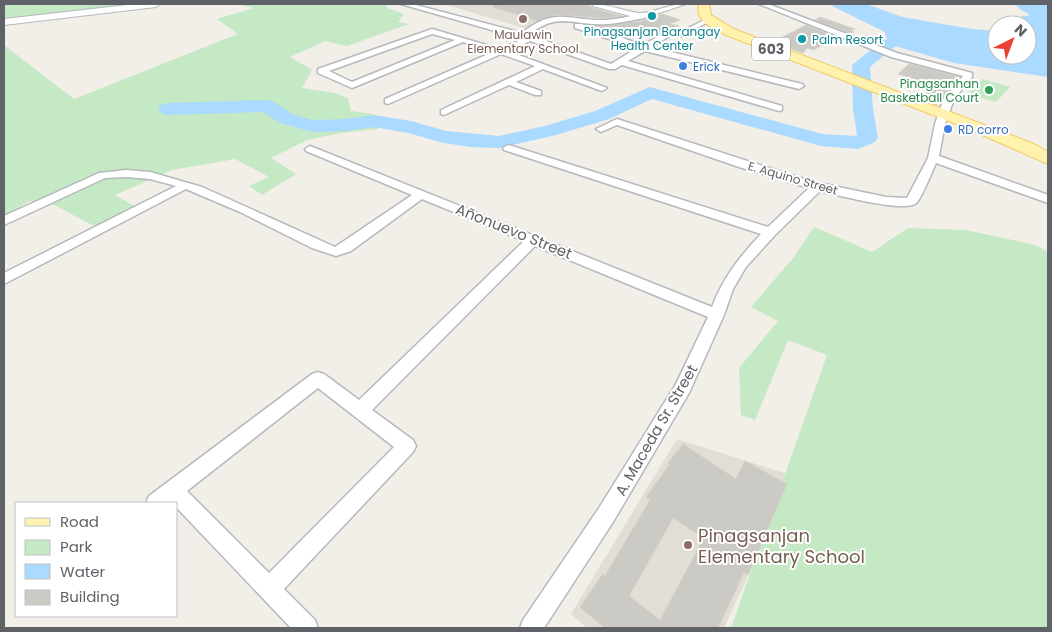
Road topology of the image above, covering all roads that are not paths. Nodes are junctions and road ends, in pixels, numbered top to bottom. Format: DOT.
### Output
graph roads {
  1 [pos="154,4"];
  2 [pos="405,4"];
  3 [pos="596,4"];
  4 [pos="682,4"];
  5 [pos="704,4"];
  6 [pos="762,4"];
  7 [pos="641,16"];
  8 [pos="557,19"];
  9 [pos="708,20"];
  10 [pos="4,22"];
  11 [pos="670,32"];
  12 [pos="526,38"];
  13 [pos="462,40"];
  14 [pos="644,48"];
  15 [pos="503,52"];
  16 [pos="622,62"];
  17 [pos="543,66"];
  18 [pos="509,82"];
  19 [pos="799,86"];
  20 [pos="602,88"];
  21 [pos="538,93"];
  22 [pos="388,101"];
  23 [pos="779,108"];
  24 [pos="444,112"];
  25 [pos="944,114"];
  26 [pos="601,129"];
  27 [pos="508,148"];
  28 [pos="310,149"];
  29 [pos="932,158"];
  30 [pos="1048,159"];
  31 [pos="186,185"];
  32 [pos="816,188"];
  33 [pos="422,194"];
  34 [pos="1048,199"];
  35 [pos="4,221"];
  36 [pos="770,232"];
  37 [pos="534,239"];
  38 [pos="4,279"];
  39 [pos="717,315"];
  40 [pos="360,410"];
  41 [pos="173,490"];
  42 [pos="157,502"];
  43 [pos="270,588"];
  44 [pos="307,628"];
  45 [pos="532,628"];
  1 -- 10 [label="street"];
  2 -- 12 [label="street"];
  3 -- 7 [label="street"];
  4 -- 7 [label="street"];
  5 -- 9 [label="main road"];
  6 -- 25 [label="street, E. Aquino Street"];
  7 -- 8 [label="street"];
  8 -- 12 [label="street"];
  8 -- 14 [label="street"];
  9 -- 11 [label="street"];
  9 -- 25 [label="main road, 603"];
  11 -- 14 [label="street"];
  12 -- 15 [label="street"];
  12 -- 16 [label="street"];
  13 -- 13 [label="street"];
  13 -- 15 [label="street"];
  14 -- 16 [label="street"];
  14 -- 19 [label="street"];
  15 -- 17 [label="street"];
  15 -- 22 [label="street"];
  16 -- 23 [label="street"];
  17 -- 18 [label="street"];
  17 -- 20 [label="street"];
  18 -- 21 [label="street"];
  18 -- 24 [label="street"];
  25 -- 29 [label="street, E. Aquino Street"];
  25 -- 30 [label="main road, 603"];
  26 -- 32 [label="street, E. Aquino Street"];
  27 -- 36 [label="street"];
  28 -- 33 [label="street, Añonuevo Street"];
  29 -- 32 [label="street, E. Aquino Street"];
  29 -- 34 [label="street"];
  31 -- 33 [label="street"];
  31 -- 35 [label="street"];
  31 -- 38 [label="street"];
  32 -- 36 [label="street, A. Maceda Sr. Street"];
  33 -- 37 [label="street, Añonuevo Street"];
  36 -- 39 [label="street, A. Maceda Sr. Street"];
  37 -- 39 [label="street, Añonuevo Street"];
  37 -- 40 [label="street"];
  39 -- 45 [label="street, A. Maceda Sr. Street"];
  40 -- 41 [label="street"];
  40 -- 43 [label="street"];
  41 -- 42 [label="street"];
  41 -- 43 [label="street"];
  43 -- 44 [label="street"];
}
